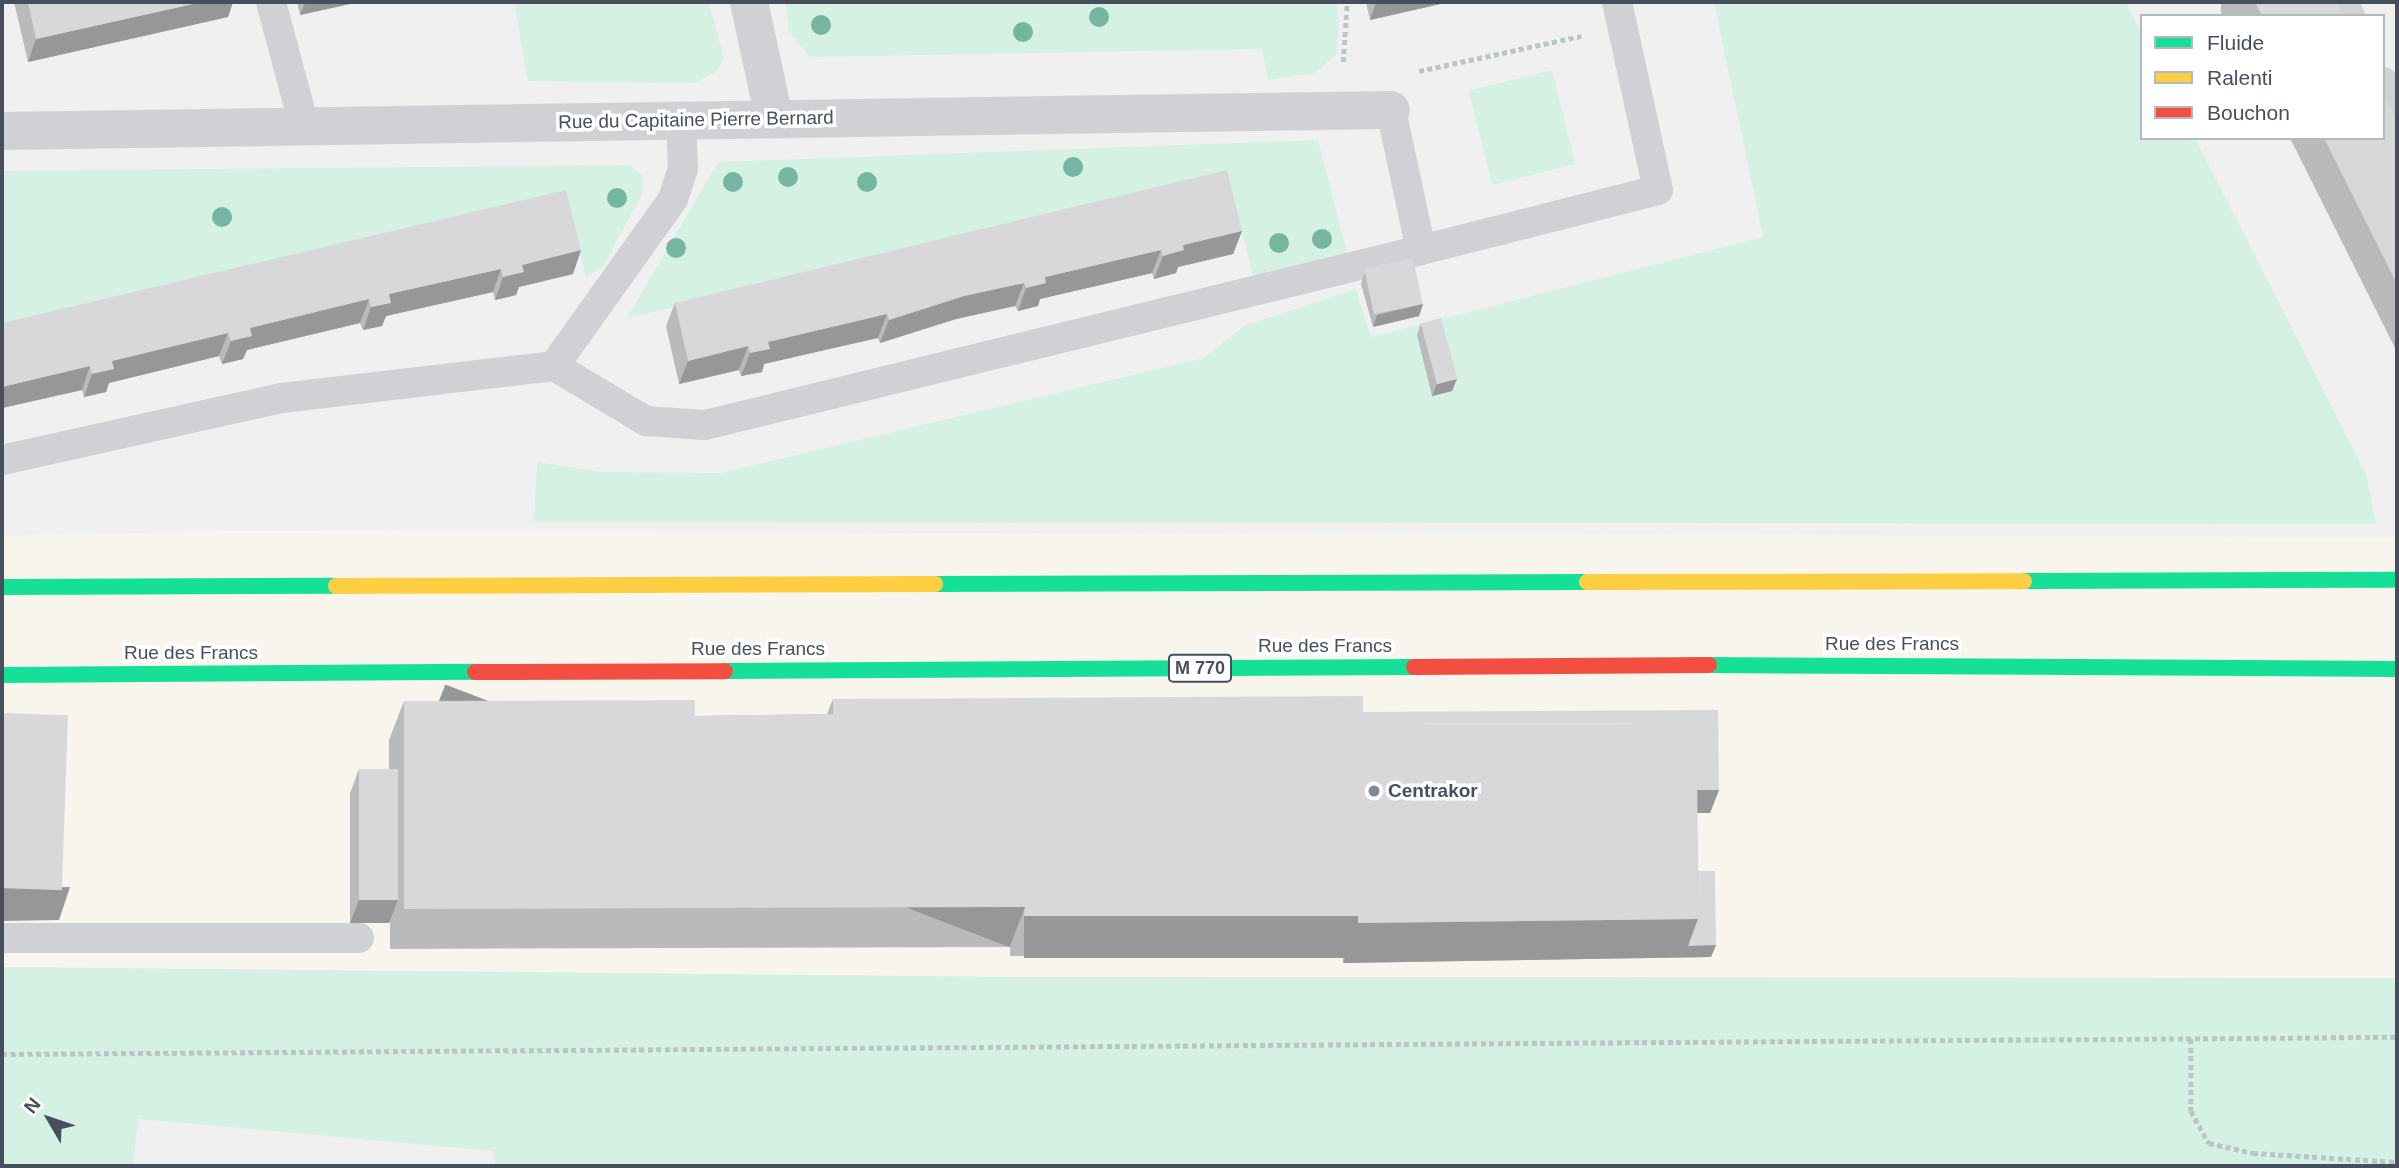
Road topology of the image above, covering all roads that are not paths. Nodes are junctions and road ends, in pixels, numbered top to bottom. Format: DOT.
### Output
graph roads {
  1 [pos="271,2"];
  2 [pos="749,2"];
  3 [pos="1620,15"];
  4 [pos="1391,110"];
  5 [pos="774,118"];
  6 [pos="681,120"];
  7 [pos="305,129"];
  8 [pos="2,131"];
  9 [pos="1421,250"];
  10 [pos="554,366"];
  11 [pos="2,460"];
  12 [pos="2397,580"];
  13 [pos="2,587"];
  14 [pos="2397,669"];
  15 [pos="2,675"];
  16 [pos="2,938"];
  17 [pos="359,938"];
  1 -- 7 [label="lane"];
  2 -- 5 [label="street"];
  3 -- 9 [label="lane"];
  4 -- 5 [label="street, Rue du Capitaine Pierre Bernard"];
  4 -- 9 [label="lane"];
  5 -- 6 [label="street, Rue du Capitaine Pierre Bernard"];
  6 -- 7 [label="street, Rue du Capitaine Pierre Bernard"];
  6 -- 10 [label="lane"];
  7 -- 8 [label="street, Rue du Capitaine Pierre Bernard"];
  9 -- 10 [label="lane"];
  10 -- 11 [label="lane"];
  12 -- 13 [label="main road"];
  14 -- 15 [label="main road, Rue des Francs / M 770"];
  16 -- 17 [label="lane"];
}
